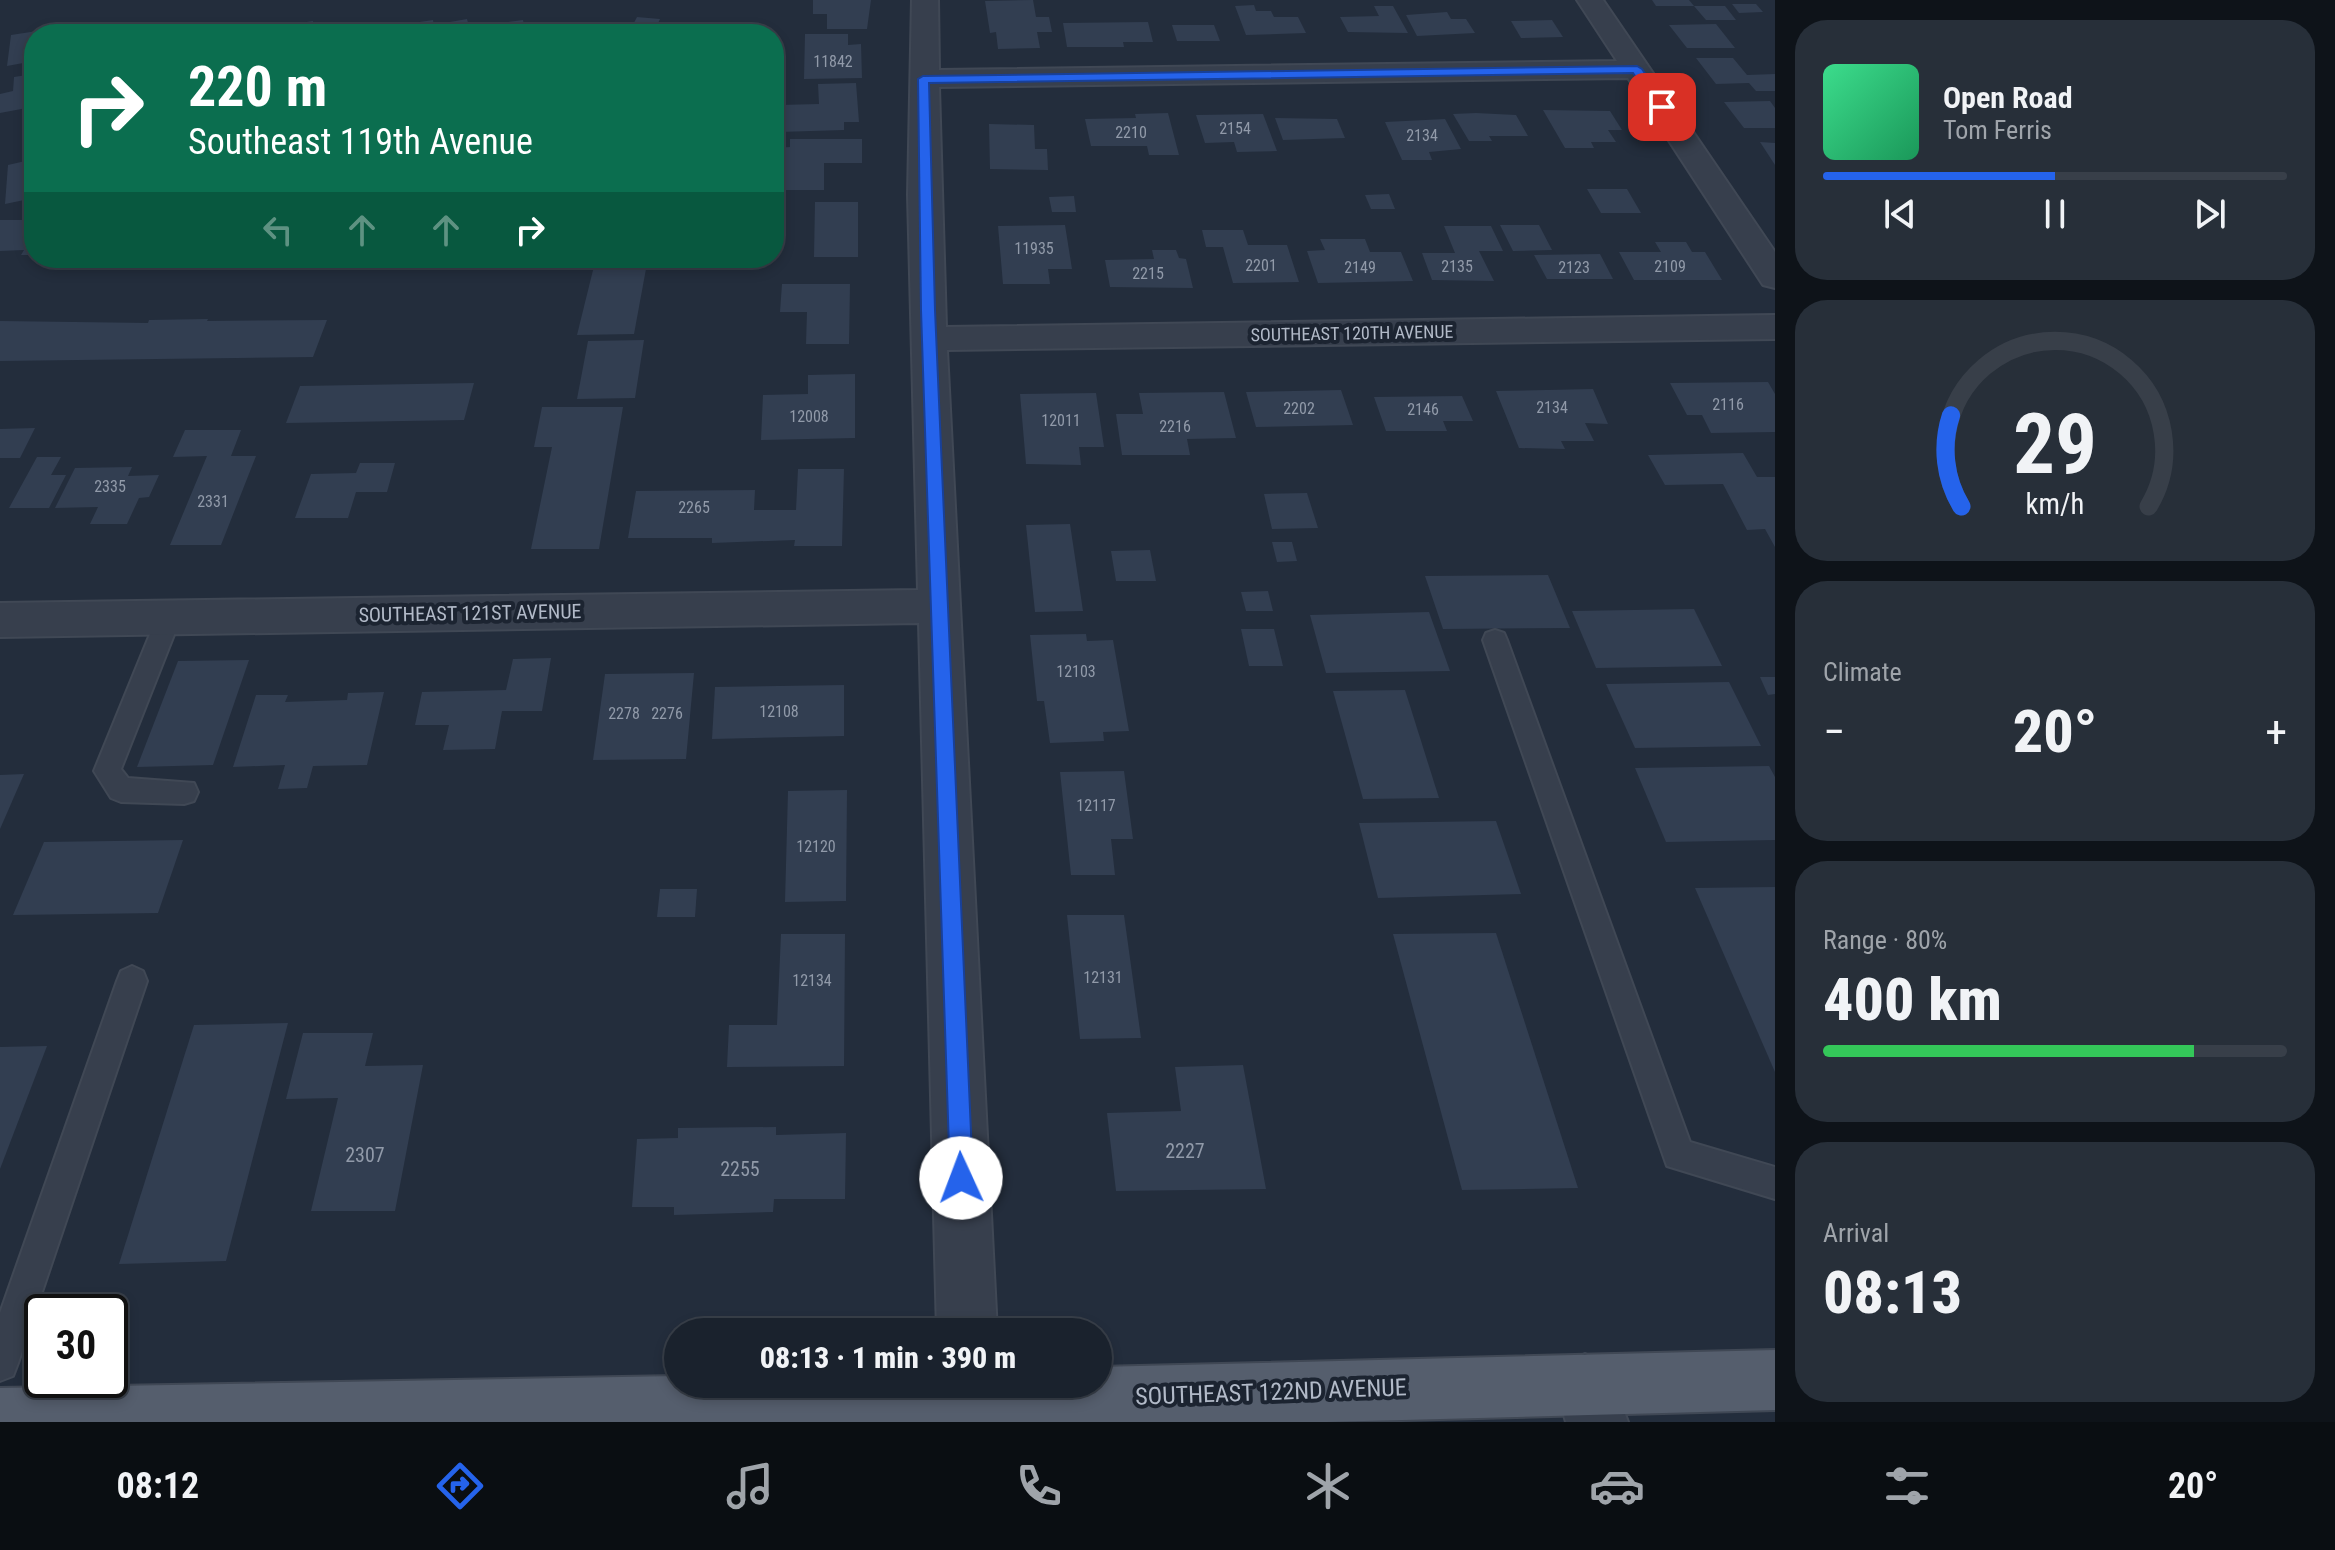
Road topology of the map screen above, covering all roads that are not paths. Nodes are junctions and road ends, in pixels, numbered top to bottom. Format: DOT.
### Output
graph roads {
  1 [pos="925,0"];
  2 [pos="1590,0"];
  3 [pos="1637,69"];
  4 [pos="923,79"];
  5 [pos="1775,277"];
  6 [pos="1775,327"];
  7 [pos="929,339"];
  8 [pos="940,606"];
  9 [pos="169,617"];
  10 [pos="0,620"];
  11 [pos="1495,640"];
  12 [pos="184,792"];
  13 [pos="132,981"];
  14 [pos="1775,1183"];
  15 [pos="966,1318"];
  16 [pos="0,1363"];
  17 [pos="1775,1380"];
  18 [pos="1112,1395"];
  19 [pos="856,1398"];
  20 [pos="1591,1403"];
  21 [pos="540,1415"];
  22 [pos="0,1419"];
  1 -- 4 [label="street"];
  2 -- 3 [label="street"];
  3 -- 4 [label="street"];
  3 -- 5 [label="street"];
  4 -- 7 [label="street"];
  6 -- 7 [label="street, SOUTHEAST 120TH AVENUE"];
  7 -- 8 [label="street"];
  8 -- 9 [label="street, SOUTHEAST 121ST AVENUE"];
  8 -- 15 [label="street"];
  9 -- 10 [label="street, SOUTHEAST 121ST AVENUE"];
  9 -- 12 [label="lane"];
  11 -- 14 [label="lane"];
  13 -- 16 [label="lane"];
  17 -- 20 [label="main road, SOUTHEAST 122ND AVENUE"];
  18 -- 20 [label="main road, SOUTHEAST 122ND AVENUE"];
  19 -- 21 [label="main road, SOUTHEAST 122ND AVENUE"];
  21 -- 22 [label="main road, SOUTHEAST 122ND AVENUE"];
}
